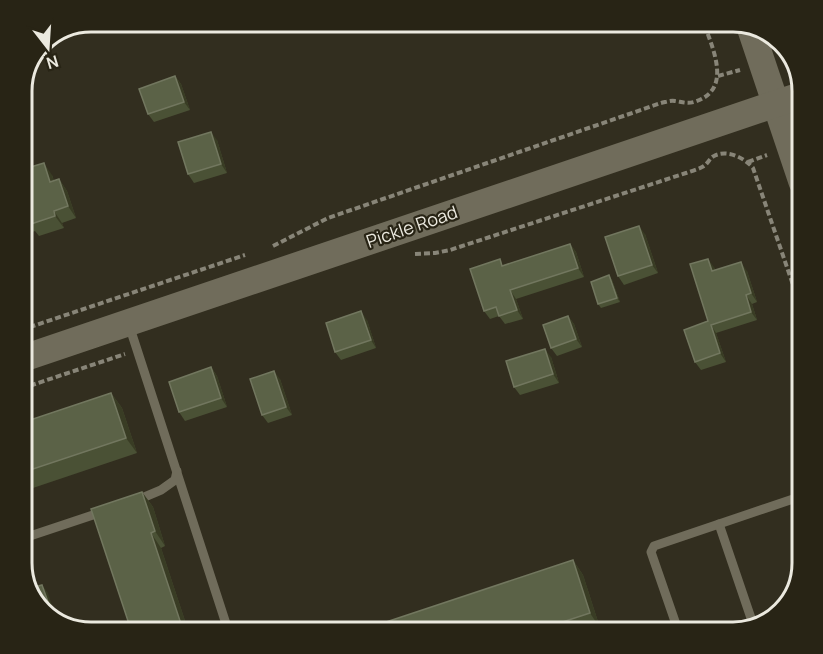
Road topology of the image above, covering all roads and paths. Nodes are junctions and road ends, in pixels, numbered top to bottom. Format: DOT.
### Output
graph roads {
  1 [pos="707,32"];
  2 [pos="753,35"];
  3 [pos="792,98"];
  4 [pos="775,103"];
  5 [pos="792,153"];
  6 [pos="263,249"];
  7 [pos="252,252"];
  8 [pos="408,256"];
  9 [pos="792,282"];
  10 [pos="129,323"];
  11 [pos="32,326"];
  12 [pos="127,353"];
  13 [pos="32,355"];
  14 [pos="32,385"];
  15 [pos="177,471"];
  16 [pos="792,499"];
  17 [pos="129,503"];
  18 [pos="118,507"];
  19 [pos="719,524"];
  20 [pos="32,535"];
  21 [pos="751,619"];
  22 [pos="225,622"];
  23 [pos="676,622"];
  1 -- 6 [label="path"];
  2 -- 4 [label="street"];
  3 -- 4 [label="street, Pickle Road"];
  4 -- 5 [label="street"];
  4 -- 10 [label="street, Pickle Road"];
  7 -- 11 [label="path"];
  8 -- 9 [label="path"];
  10 -- 13 [label="street, Pickle Road"];
  10 -- 15 [label="lane"];
  12 -- 14 [label="path"];
  15 -- 17 [label="lane"];
  15 -- 22 [label="lane"];
  16 -- 19 [label="lane"];
  18 -- 20 [label="lane"];
  19 -- 21 [label="lane"];
  19 -- 23 [label="lane"];
}
